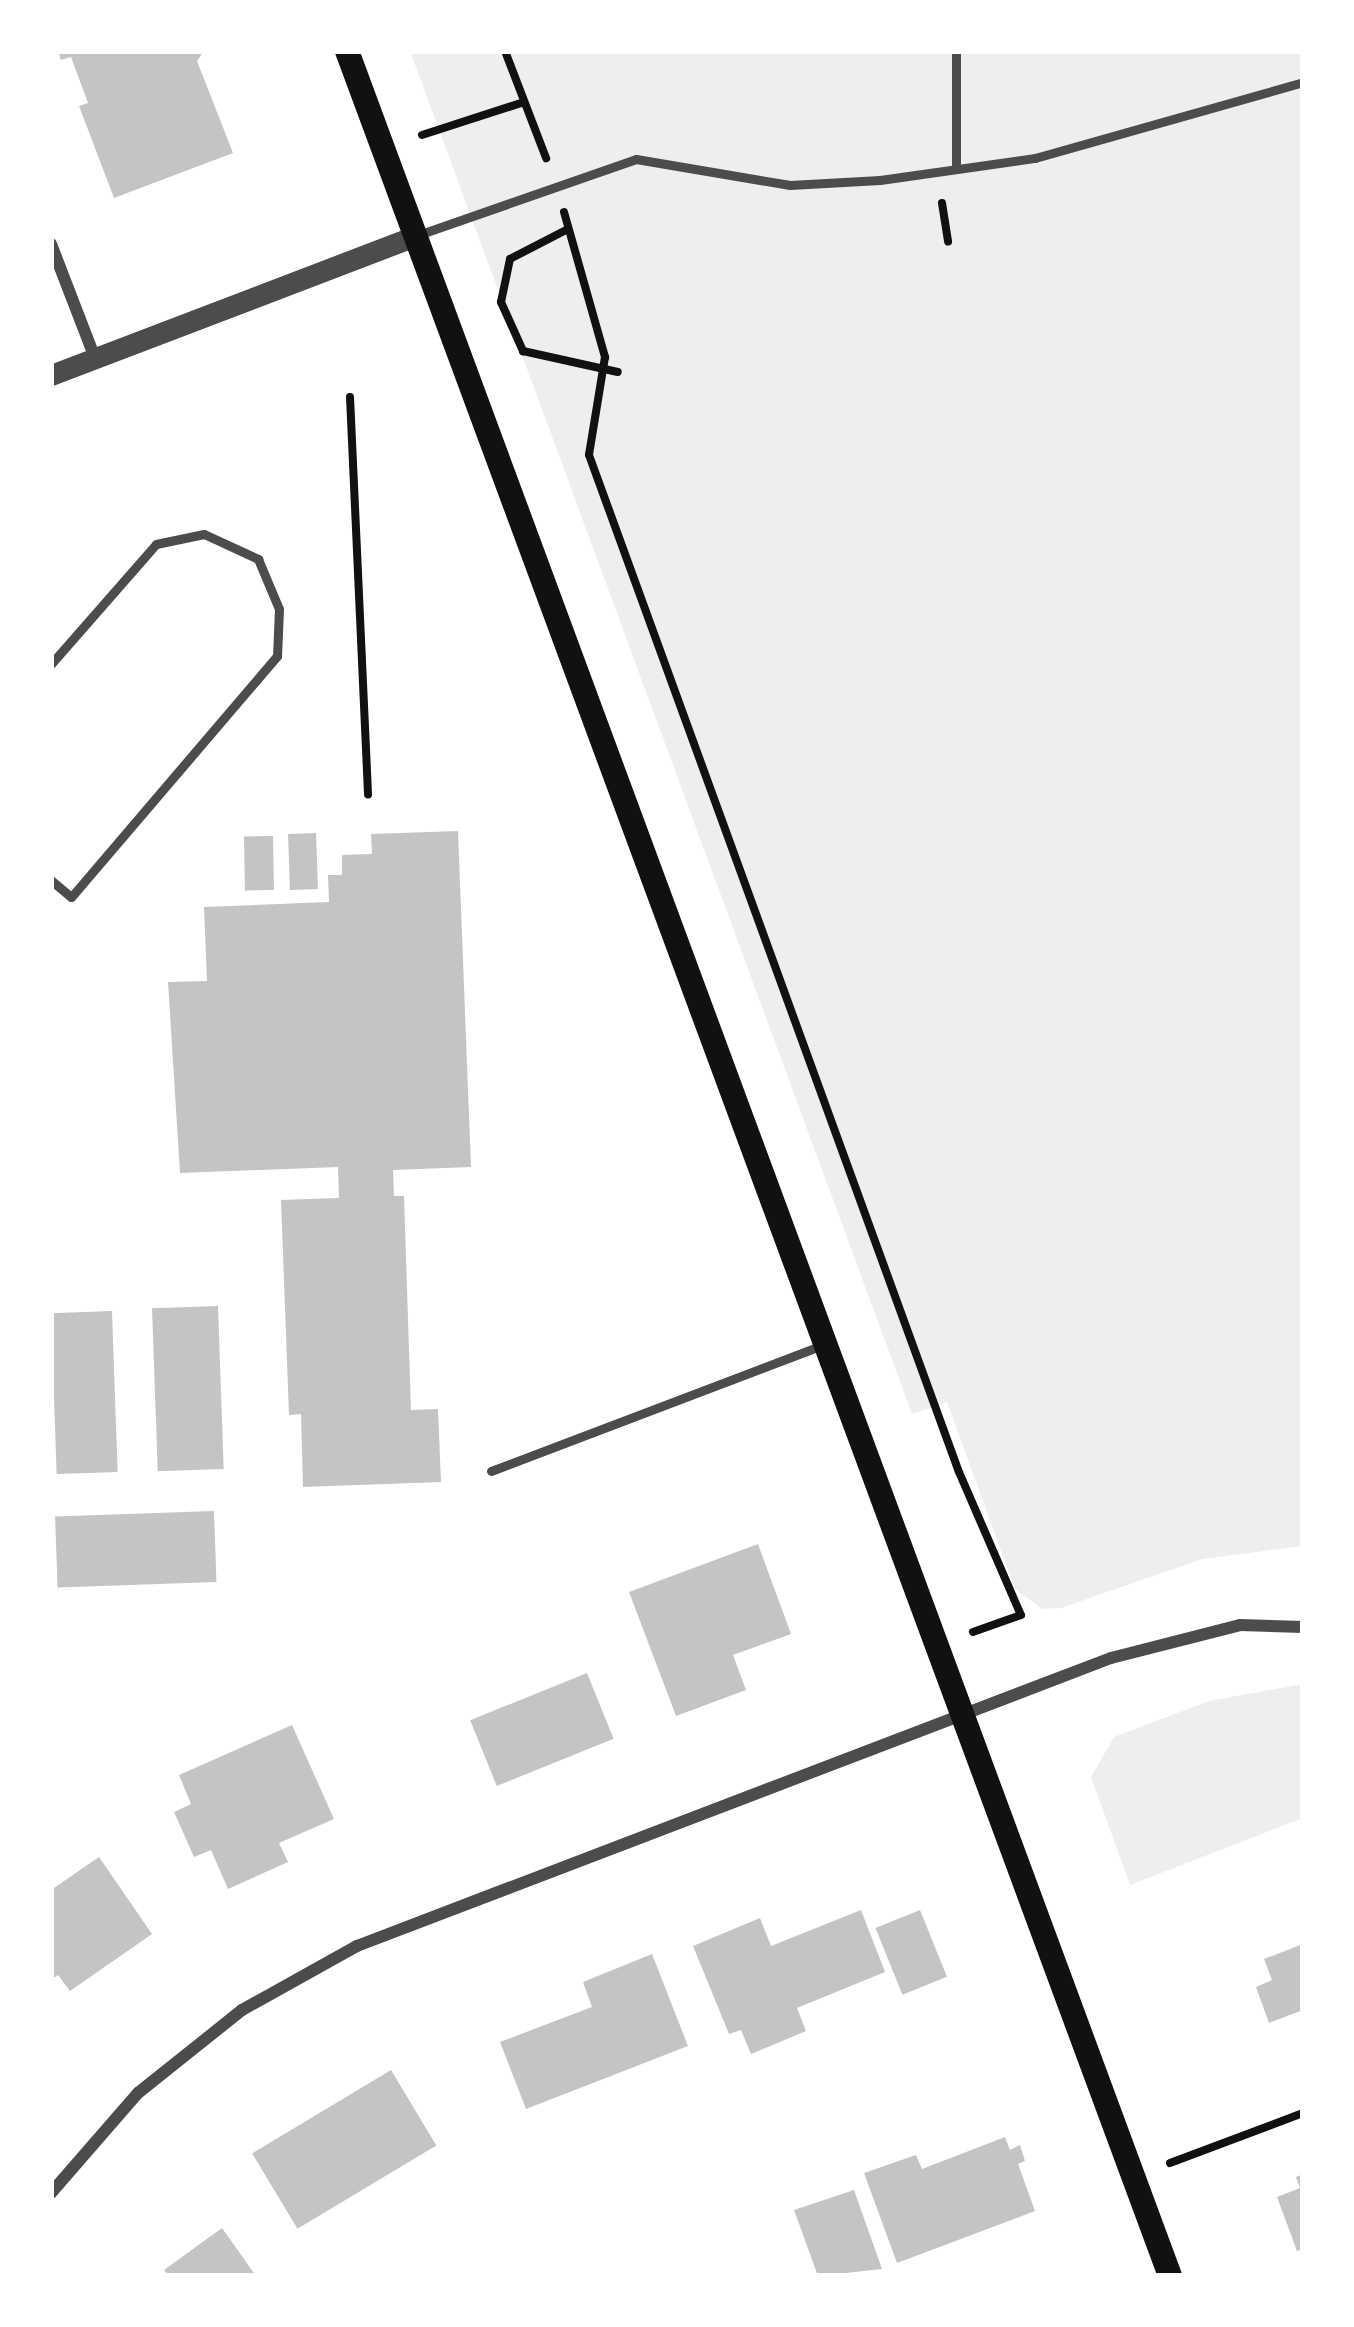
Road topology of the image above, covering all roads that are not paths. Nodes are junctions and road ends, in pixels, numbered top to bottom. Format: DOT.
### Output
graph roads {
  1 [pos="347,51"];
  2 [pos="956,51"];
  3 [pos="1303,82"];
  4 [pos="956,169"];
  5 [pos="416,236"];
  6 [pos="51,244"];
  7 [pos="95,358"];
  8 [pos="51,375"];
  9 [pos="51,664"];
  10 [pos="51,880"];
  11 [pos="825,1344"];
  12 [pos="491,1472"];
  13 [pos="1303,1627"];
  14 [pos="965,1714"];
  15 [pos="51,2193"];
  16 [pos="1170,2276"];
  1 -- 5 [label="main road"];
  2 -- 4 [label="lane"];
  3 -- 4 [label="lane"];
  4 -- 5 [label="lane"];
  5 -- 7 [label="street"];
  5 -- 11 [label="main road"];
  6 -- 7 [label="street"];
  7 -- 8 [label="street"];
  9 -- 10 [label="lane"];
  11 -- 12 [label="lane"];
  11 -- 14 [label="main road"];
  13 -- 14 [label="street"];
  14 -- 15 [label="street"];
  14 -- 16 [label="main road"];
}
